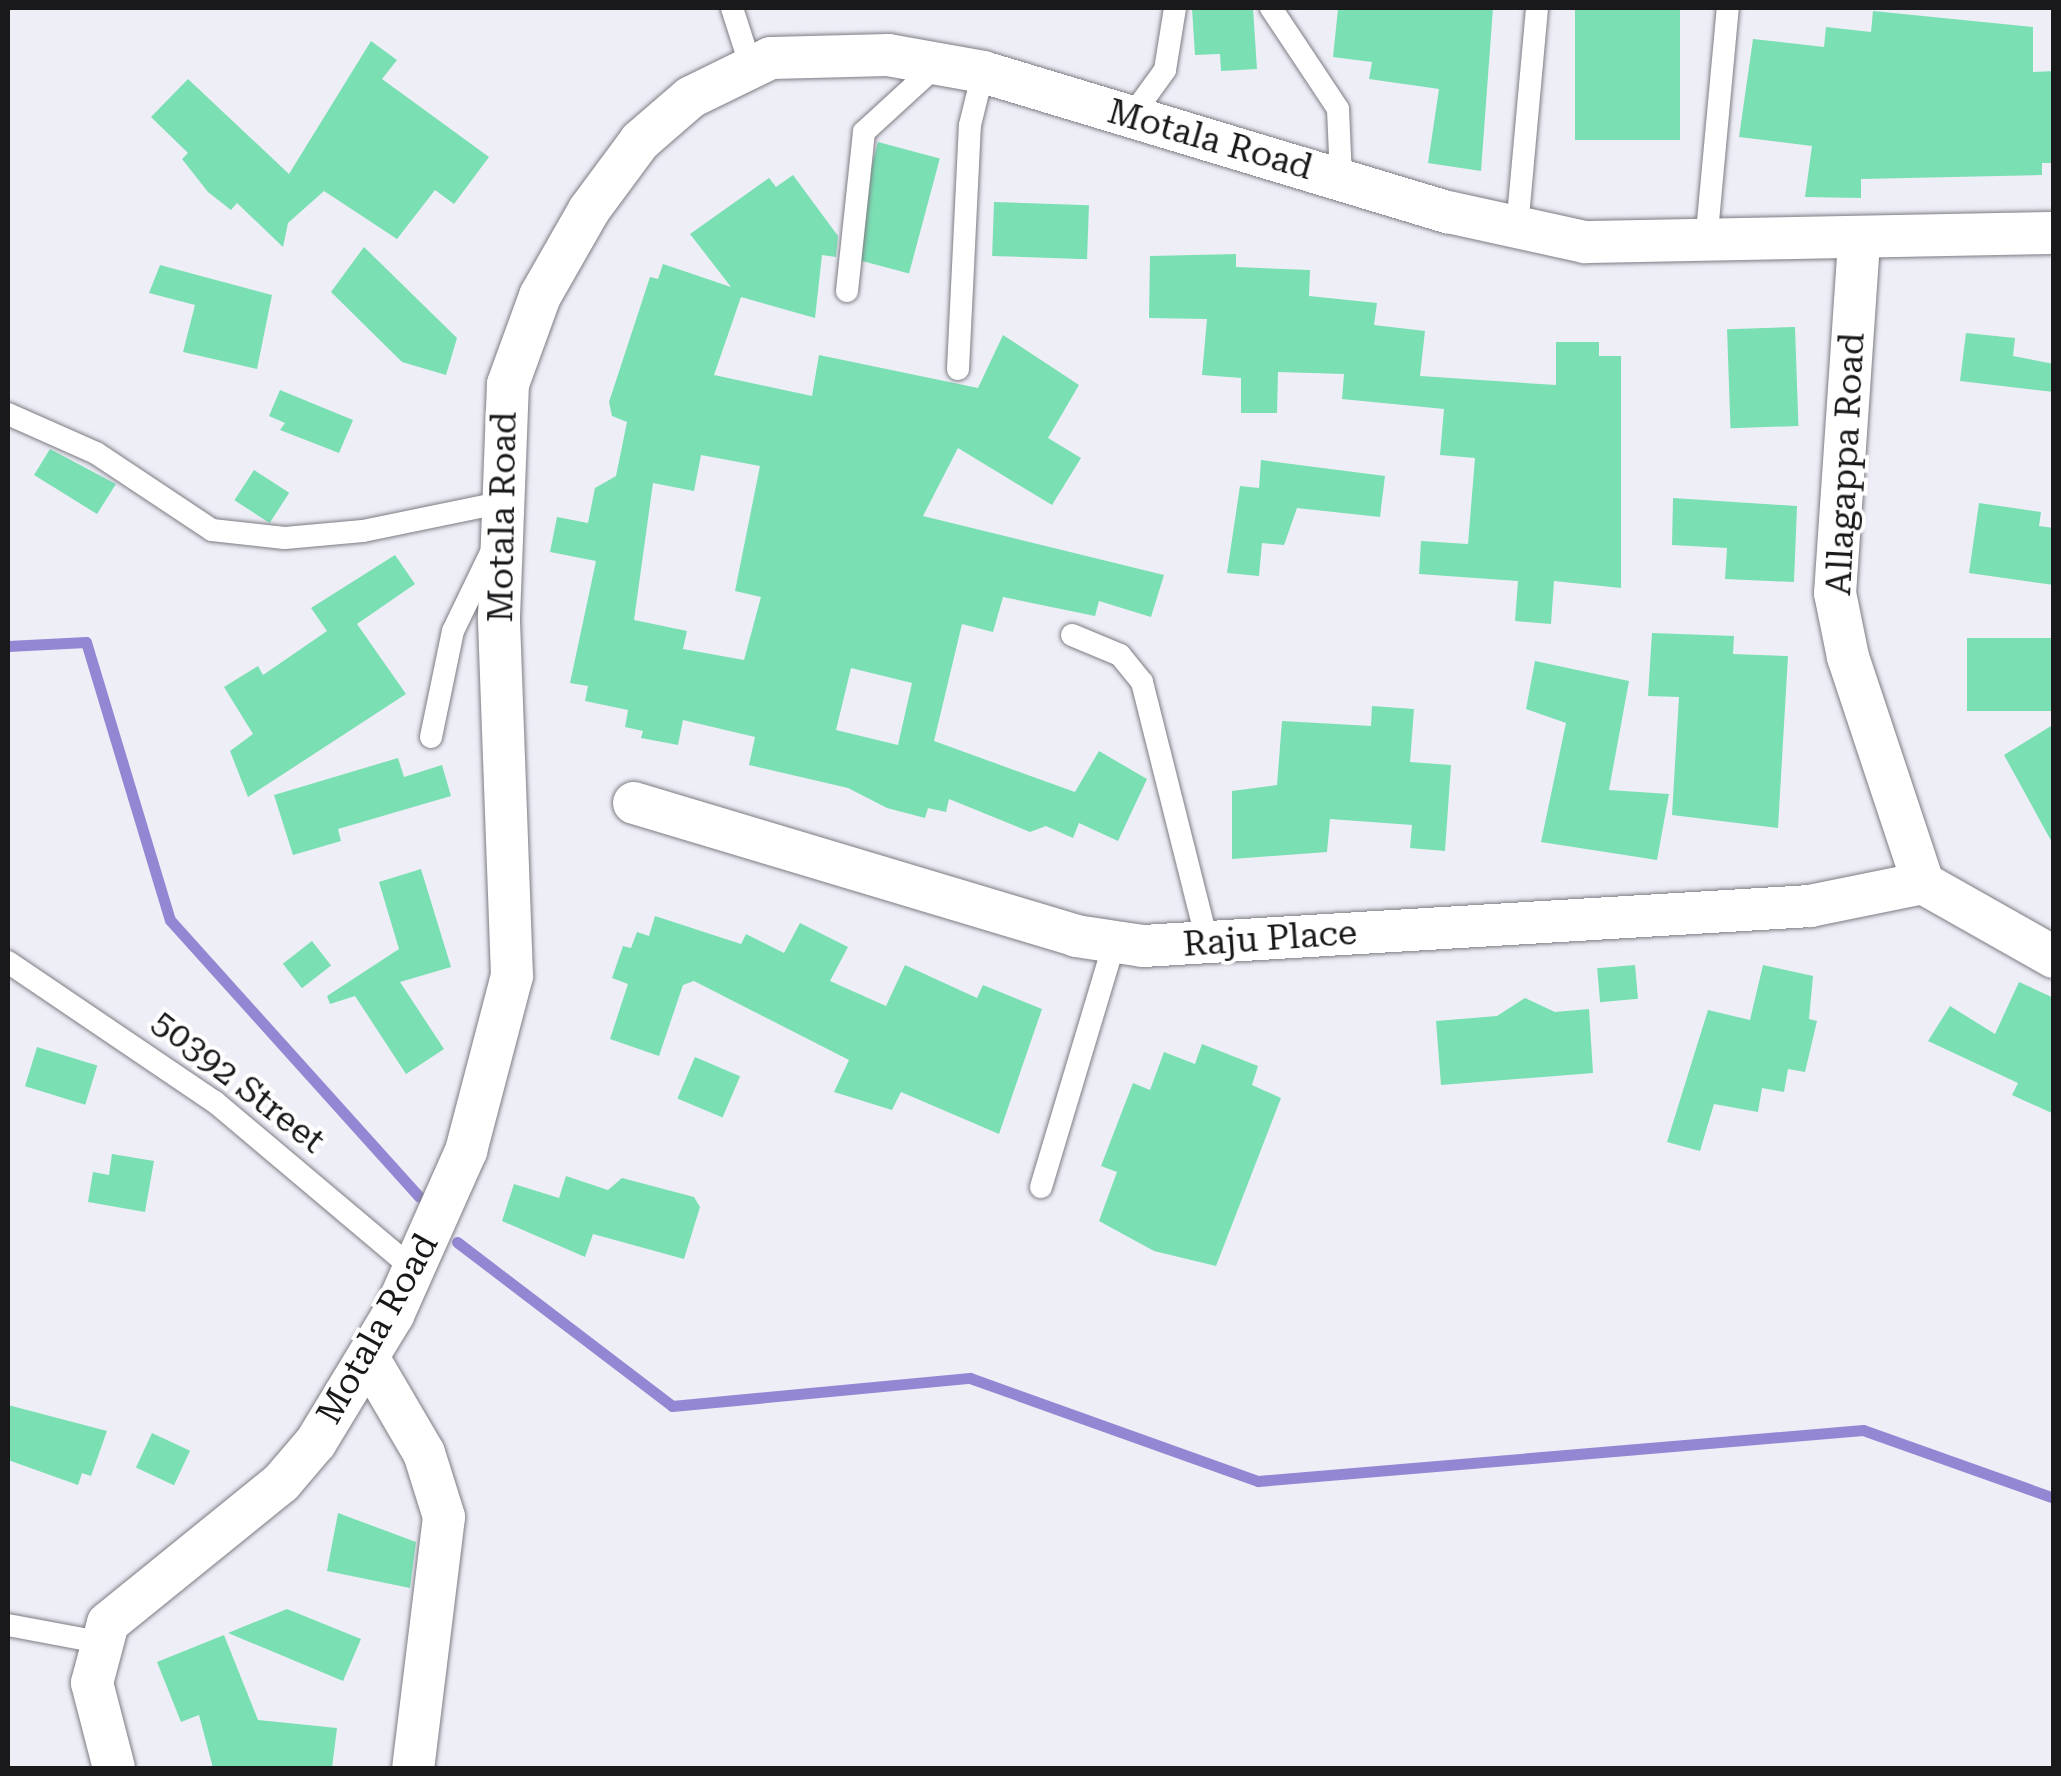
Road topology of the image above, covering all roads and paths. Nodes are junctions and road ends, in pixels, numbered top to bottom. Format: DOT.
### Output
graph roads {
  1 [pos="732,8"];
  2 [pos="1175,8"];
  3 [pos="1272,8"];
  4 [pos="1537,8"];
  5 [pos="1728,8"];
  6 [pos="940,63"];
  7 [pos="750,64"];
  8 [pos="983,72"];
  9 [pos="1131,118"];
  10 [pos="1340,178"];
  11 [pos="1517,228"];
  12 [pos="2054,233"];
  13 [pos="1859,242"];
  14 [pos="1706,243"];
  15 [pos="847,291"];
  16 [pos="958,368"];
  17 [pos="8,414"];
  18 [pos="499,520"];
  19 [pos="1072,634"];
  20 [pos="431,737"];
  21 [pos="634,804"];
  22 [pos="1923,884"];
  23 [pos="1114,943"];
  24 [pos="1208,944"];
  25 [pos="2054,957"];
  26 [pos="8,962"];
  27 [pos="1041,1187"];
  28 [pos="416,1271"];
  29 [pos="369,1359"];
  30 [pos="8,1625"];
  31 [pos="99,1642"];
  32 [pos="114,1768"];
  33 [pos="414,1768"];
  1 -- 7 [label="lane"];
  2 -- 9 [label="lane"];
  3 -- 10 [label="lane"];
  4 -- 11 [label="lane"];
  5 -- 14 [label="lane"];
  6 -- 7 [label="street, Motala Road"];
  6 -- 8 [label="street, Motala Road"];
  6 -- 15 [label="lane"];
  7 -- 18 [label="street, Motala Road"];
  8 -- 9 [label="street, Motala Road"];
  8 -- 16 [label="lane"];
  9 -- 10 [label="street, Motala Road"];
  10 -- 11 [label="street, Motala Road"];
  11 -- 14 [label="street, Motala Road"];
  12 -- 13 [label="street, Motala Road"];
  13 -- 14 [label="street, Motala Road"];
  13 -- 22 [label="street, Allagappa Road"];
  17 -- 18 [label="lane"];
  18 -- 20 [label="lane"];
  18 -- 28 [label="street, Motala Road"];
  19 -- 24 [label="lane"];
  21 -- 23 [label="street, Raju Place"];
  22 -- 24 [label="street, Raju Place"];
  22 -- 25 [label="street"];
  23 -- 24 [label="street, Raju Place"];
  23 -- 27 [label="lane"];
  26 -- 28 [label="lane, 50392 Street"];
  28 -- 29 [label="street, Motala Road"];
  29 -- 31 [label="street, Motala Road"];
  29 -- 33 [label="street"];
  30 -- 31 [label="lane"];
  31 -- 32 [label="street"];
}
